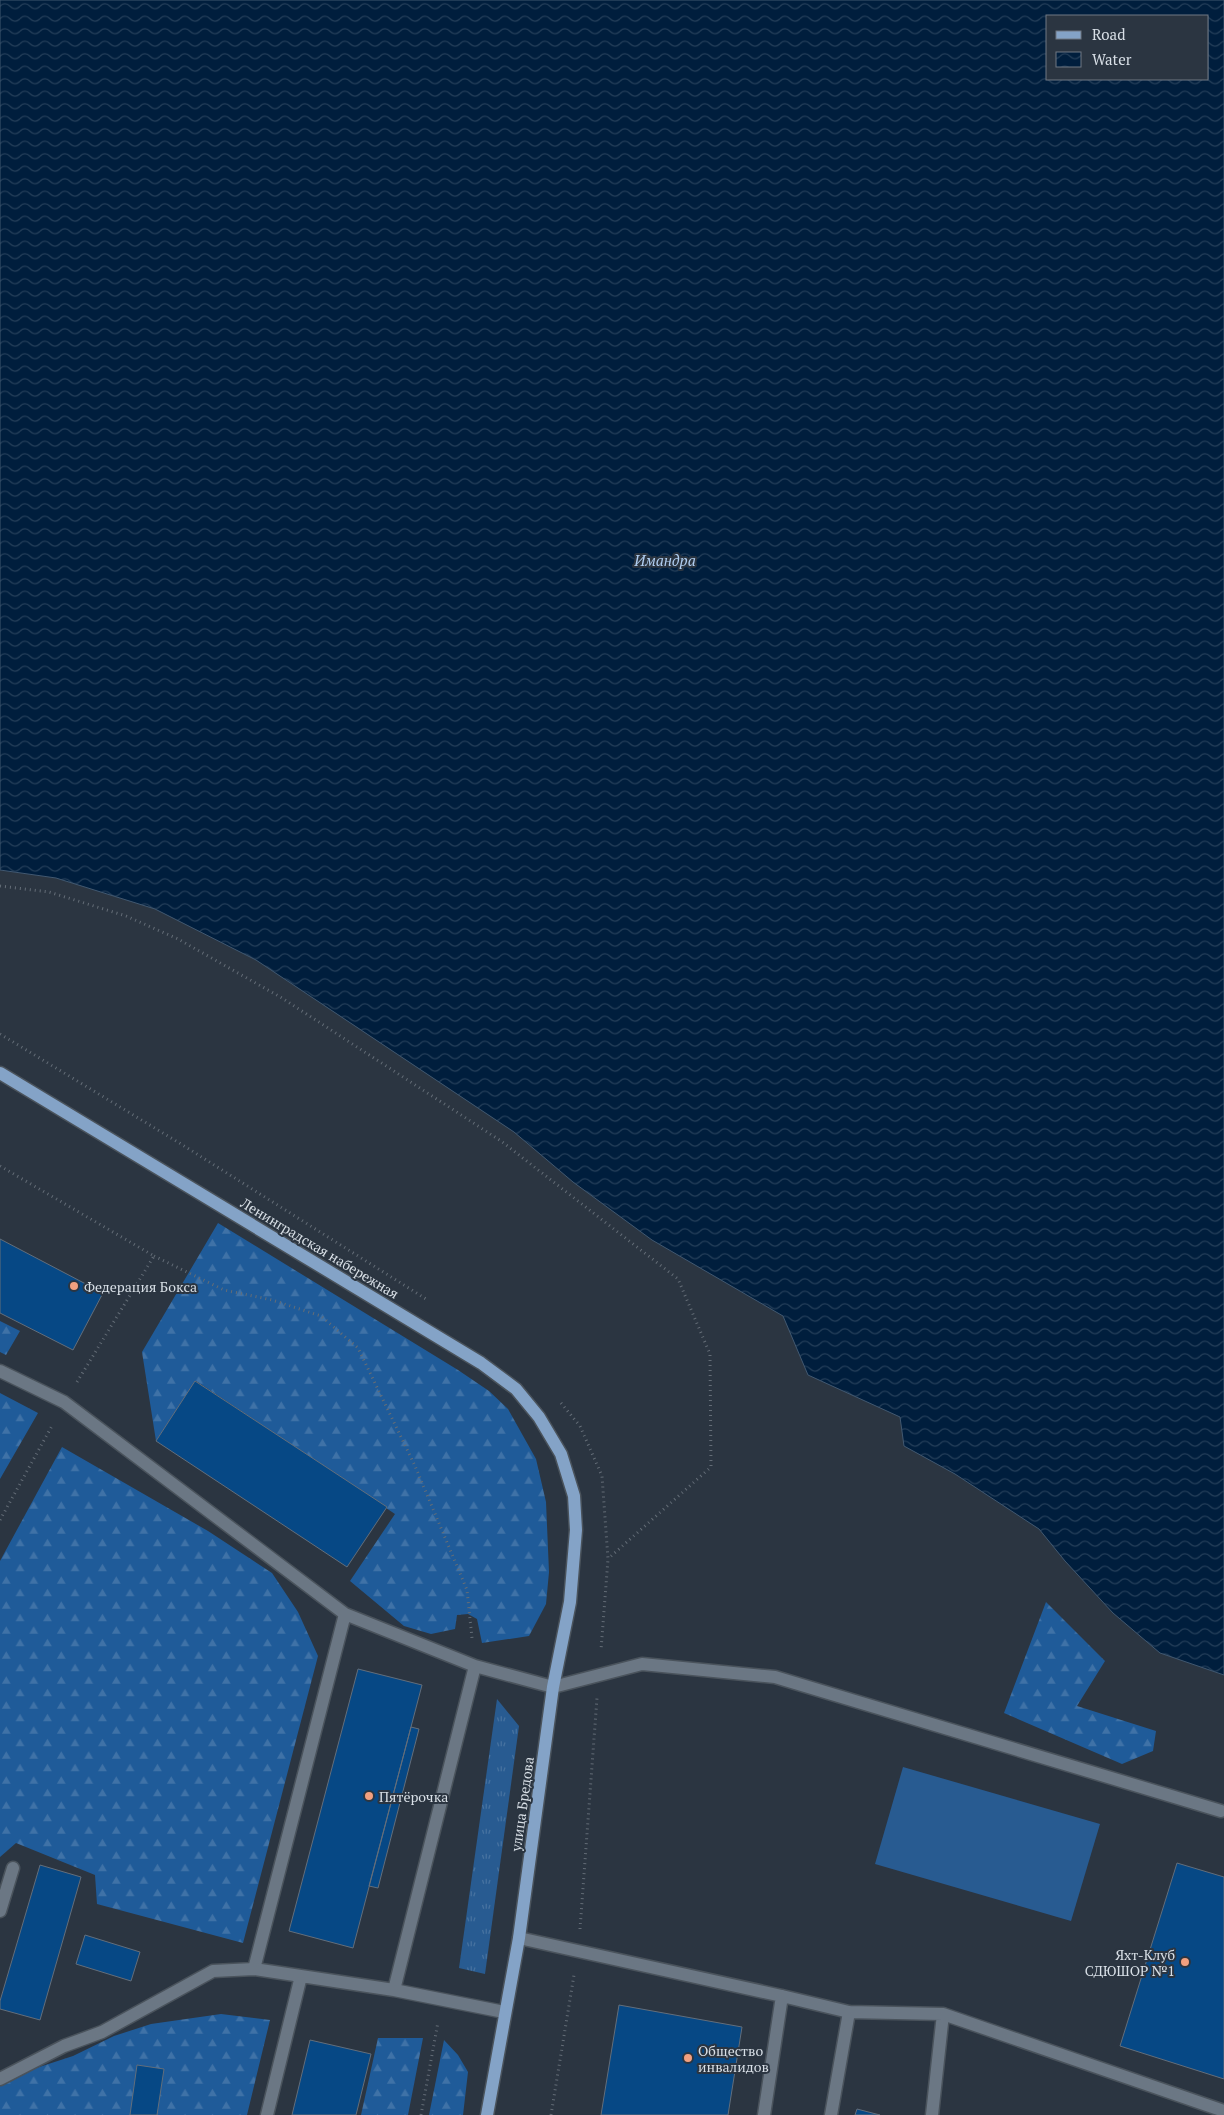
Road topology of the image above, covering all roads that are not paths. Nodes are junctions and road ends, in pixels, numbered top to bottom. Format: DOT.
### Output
graph roads {
  1 [pos="0,1073"];
  2 [pos="0,1371"];
  3 [pos="574,1496"];
  4 [pos="345,1614"];
  5 [pos="475,1666"];
  6 [pos="553,1687"];
  7 [pos="1221,1811"];
  8 [pos="14,1868"];
  9 [pos="0,1911"];
  10 [pos="519,1938"];
  11 [pos="254,1969"];
  12 [pos="301,1976"];
  13 [pos="394,1990"];
  14 [pos="782,1996"];
  15 [pos="504,2012"];
  16 [pos="849,2012"];
  17 [pos="943,2014"];
  18 [pos="0,2079"];
  19 [pos="1224,2111"];
  20 [pos="267,2115"];
  21 [pos="487,2115"];
  22 [pos="764,2115"];
  23 [pos="831,2115"];
  24 [pos="932,2115"];
  1 -- 3 [label="main road, Ленинградская набережная"];
  2 -- 4 [label="lane"];
  3 -- 6 [label="main road, улица Бредова"];
  4 -- 5 [label="lane"];
  4 -- 11 [label="lane"];
  5 -- 6 [label="lane"];
  5 -- 13 [label="lane"];
  6 -- 7 [label="lane"];
  6 -- 10 [label="main road, улица Бредова"];
  8 -- 9 [label="lane"];
  10 -- 14 [label="lane"];
  10 -- 15 [label="main road, улица Бредова"];
  11 -- 12 [label="lane"];
  11 -- 18 [label="lane"];
  12 -- 13 [label="lane"];
  12 -- 20 [label="lane"];
  13 -- 15 [label="lane"];
  14 -- 16 [label="lane"];
  14 -- 22 [label="lane"];
  15 -- 21 [label="main road, улица Бредова"];
  16 -- 17 [label="lane"];
  16 -- 23 [label="lane"];
  17 -- 19 [label="lane"];
  17 -- 24 [label="lane"];
}
